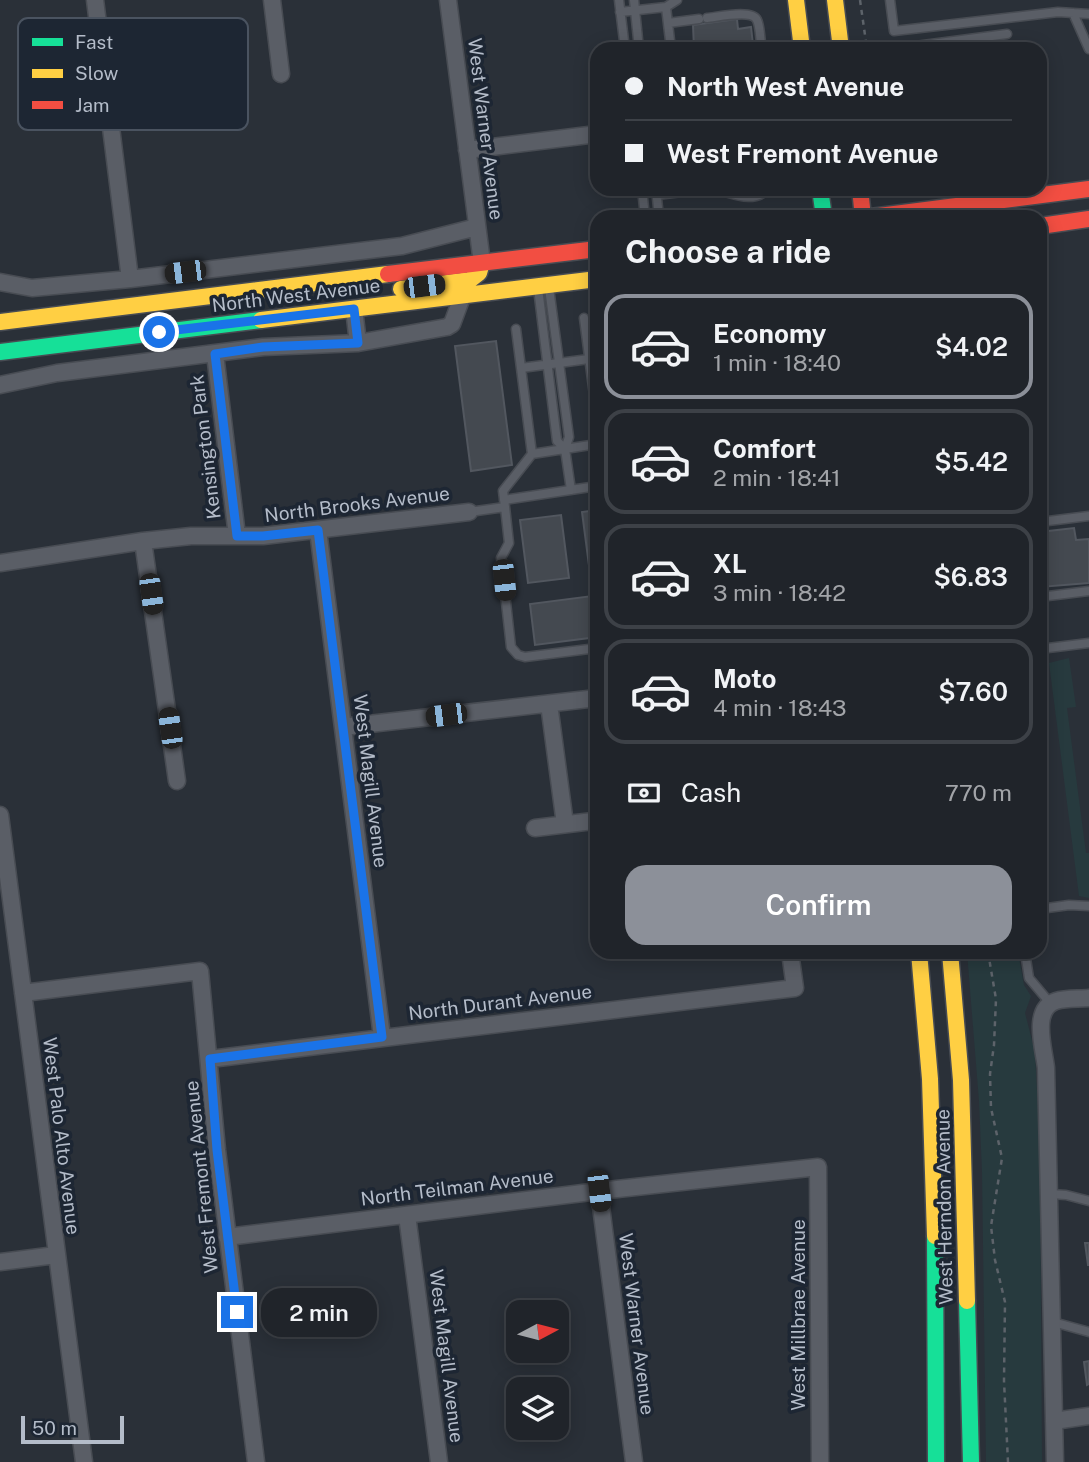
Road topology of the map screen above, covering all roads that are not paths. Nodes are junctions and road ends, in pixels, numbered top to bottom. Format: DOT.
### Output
graph roads {
  1 [pos="95,0"];
  2 [pos="272,0"];
  3 [pos="448,0"];
  4 [pos="619,0"];
  5 [pos="634,0"];
  6 [pos="677,0"];
  7 [pos="796,0"];
  8 [pos="835,0"];
  9 [pos="890,0"];
  10 [pos="666,7"];
  11 [pos="635,11"];
  12 [pos="620,12"];
  13 [pos="1073,13"];
  14 [pos="1089,13"];
  15 [pos="97,18"];
  16 [pos="668,23"];
  17 [pos="1007,34"];
  18 [pos="624,42"];
  19 [pos="638,42"];
  20 [pos="670,42"];
  21 [pos="761,42"];
  22 [pos="801,42"];
  23 [pos="840,42"];
  24 [pos="942,42"];
  25 [pos="1089,49"];
  26 [pos="281,75"];
  27 [pos="111,130"];
  28 [pos="590,135"];
  29 [pos="467,150"];
  30 [pos="1089,189"];
  31 [pos="1047,194"];
  32 [pos="1035,196"];
  33 [pos="926,210"];
  34 [pos="1089,219"];
  35 [pos="1047,225"];
  36 [pos="477,226"];
  37 [pos="590,250"];
  38 [pos="482,263"];
  39 [pos="590,267"];
  40 [pos="130,279"];
  41 [pos="590,280"];
  42 [pos="0,282"];
  43 [pos="543,286"];
  44 [pos="493,291"];
  45 [pos="461,297"];
  46 [pos="354,309"];
  47 [pos="584,318"];
  48 [pos="0,322"];
  49 [pos="516,329"];
  50 [pos="358,343"];
  51 [pos="0,352"];
  52 [pos="215,354"];
  53 [pos="589,359"];
  54 [pos="559,363"];
  55 [pos="547,364"];
  56 [pos="590,366"];
  57 [pos="521,368"];
  58 [pos="0,385"];
  59 [pos="590,445"];
  60 [pos="565,449"];
  61 [pos="532,454"];
  62 [pos="590,487"];
  63 [pos="571,490"];
  64 [pos="504,503"];
  65 [pos="469,512"];
  66 [pos="1089,516"];
  67 [pos="1047,521"];
  68 [pos="318,530"];
  69 [pos="237,536"];
  70 [pos="143,541"];
  71 [pos="0,563"];
  72 [pos="1089,591"];
  73 [pos="1047,596"];
  74 [pos="1089,643"];
  75 [pos="1047,648"];
  76 [pos="590,649"];
  77 [pos="590,699"];
  78 [pos="549,704"];
  79 [pos="343,727"];
  80 [pos="177,781"];
  81 [pos="0,815"];
  82 [pos="590,821"];
  83 [pos="565,824"];
  84 [pos="535,828"];
  85 [pos="3,863"];
  86 [pos="1089,906"];
  87 [pos="1047,908"];
  88 [pos="791,959"];
  89 [pos="920,959"];
  90 [pos="951,959"];
  91 [pos="1026,959"];
  92 [pos="23,993"];
  93 [pos="1089,999"];
  94 [pos="1050,1003"];
  95 [pos="382,1037"];
  96 [pos="210,1059"];
  97 [pos="818,1167"];
  98 [pos="599,1191"];
  99 [pos="1050,1194"];
  100 [pos="1089,1201"];
  101 [pos="407,1214"];
  102 [pos="227,1237"];
  103 [pos="56,1255"];
  104 [pos="0,1262"];
  105 [pos="1052,1322"];
  106 [pos="1089,1332"];
  107 [pos="1089,1416"];
  108 [pos="1054,1421"];
  109 [pos="84,1462"];
  110 [pos="256,1462"];
  111 [pos="439,1462"];
  112 [pos="634,1462"];
  113 [pos="820,1462"];
  114 [pos="936,1462"];
  115 [pos="971,1462"];
  116 [pos="1055,1462"];
  1 -- 15 [label="street"];
  2 -- 26 [label="street"];
  3 -- 29 [label="street, West Warner Avenue"];
  4 -- 12 [label="lane"];
  5 -- 11 [label="lane"];
  6 -- 10 [label="lane"];
  7 -- 22 [label="main road"];
  8 -- 23 [label="main road"];
  9 -- 13 [label="lane"];
  10 -- 11 [label="lane"];
  10 -- 16 [label="lane"];
  11 -- 12 [label="lane"];
  11 -- 19 [label="lane"];
  12 -- 18 [label="lane"];
  13 -- 14 [label="lane"];
  13 -- 25 [label="lane"];
  16 -- 20 [label="lane"];
  16 -- 21 [label="lane"];
  17 -- 24 [label="lane"];
  27 -- 40 [label="street"];
  28 -- 29 [label="street"];
  29 -- 36 [label="street, West Warner Avenue"];
  30 -- 31 [label="main road"];
  32 -- 33 [label="main road"];
  34 -- 35 [label="main road"];
  36 -- 38 [label="street, West Warner Avenue"];
  36 -- 40 [label="street"];
  37 -- 38 [label="main road, North West Avenue"];
  37 -- 44 [label="main road"];
  38 -- 46 [label="main road"];
  38 -- 48 [label="main road, North West Avenue"];
  39 -- 43 [label="main road"];
  40 -- 42 [label="street"];
  41 -- 43 [label="main road, North West Avenue"];
  43 -- 44 [label="main road, North West Avenue"];
  43 -- 54 [label="lane"];
  43 -- 55 [label="lane"];
  44 -- 45 [label="main road, North West Avenue"];
  45 -- 46 [label="main road, North West Avenue"];
  45 -- 50 [label="street"];
  46 -- 50 [label="street"];
  46 -- 51 [label="main road, North West Avenue"];
  47 -- 53 [label="lane"];
  49 -- 57 [label="lane"];
  50 -- 52 [label="street"];
  52 -- 58 [label="street"];
  52 -- 69 [label="street, Kensington Park"];
  53 -- 54 [label="lane"];
  53 -- 56 [label="lane"];
  54 -- 55 [label="lane"];
  54 -- 60 [label="lane"];
  55 -- 57 [label="lane"];
  55 -- 60 [label="lane"];
  57 -- 61 [label="lane"];
  59 -- 60 [label="lane"];
  60 -- 61 [label="lane"];
  60 -- 63 [label="lane"];
  61 -- 64 [label="lane"];
  62 -- 63 [label="lane"];
  63 -- 64 [label="lane"];
  64 -- 65 [label="lane"];
  64 -- 76 [label="lane"];
  65 -- 68 [label="street, North Brooks Avenue"];
  66 -- 67 [label="lane"];
  68 -- 69 [label="street, North Brooks Avenue"];
  68 -- 79 [label="street, West Magill Avenue"];
  69 -- 70 [label="street, North Brooks Avenue"];
  70 -- 71 [label="street, North Brooks Avenue"];
  70 -- 80 [label="street"];
  72 -- 73 [label="lane"];
  74 -- 75 [label="lane"];
  77 -- 78 [label="street"];
  78 -- 79 [label="street"];
  78 -- 83 [label="street"];
  79 -- 95 [label="street, West Magill Avenue"];
  81 -- 85 [label="street, West Palo Alto Avenue"];
  82 -- 83 [label="street"];
  83 -- 84 [label="street"];
  85 -- 92 [label="street, West Palo Alto Avenue"];
  86 -- 87 [label="lane"];
  88 -- 95 [label="street, North Durant Avenue"];
  89 -- 114 [label="main road, West Herndon Avenue"];
  90 -- 115 [label="main road, West Herndon Avenue"];
  91 -- 94 [label="lane"];
  92 -- 96 [label="street, West Fremont Avenue"];
  92 -- 103 [label="street, West Palo Alto Avenue"];
  93 -- 94 [label="street"];
  94 -- 99 [label="street"];
  95 -- 96 [label="street, North Durant Avenue"];
  96 -- 102 [label="street, West Fremont Avenue"];
  97 -- 98 [label="street, North Teilman Avenue"];
  97 -- 113 [label="street, West Millbrae Avenue"];
  98 -- 101 [label="street, North Teilman Avenue"];
  98 -- 112 [label="street, West Warner Avenue"];
  99 -- 100 [label="lane"];
  99 -- 105 [label="street"];
  101 -- 102 [label="street, North Teilman Avenue"];
  101 -- 111 [label="street, West Magill Avenue"];
  102 -- 110 [label="street, West Fremont Avenue"];
  103 -- 104 [label="street"];
  103 -- 109 [label="street, West Palo Alto Avenue"];
  105 -- 106 [label="lane"];
  105 -- 108 [label="street"];
  107 -- 108 [label="street"];
  108 -- 116 [label="street"];
}
